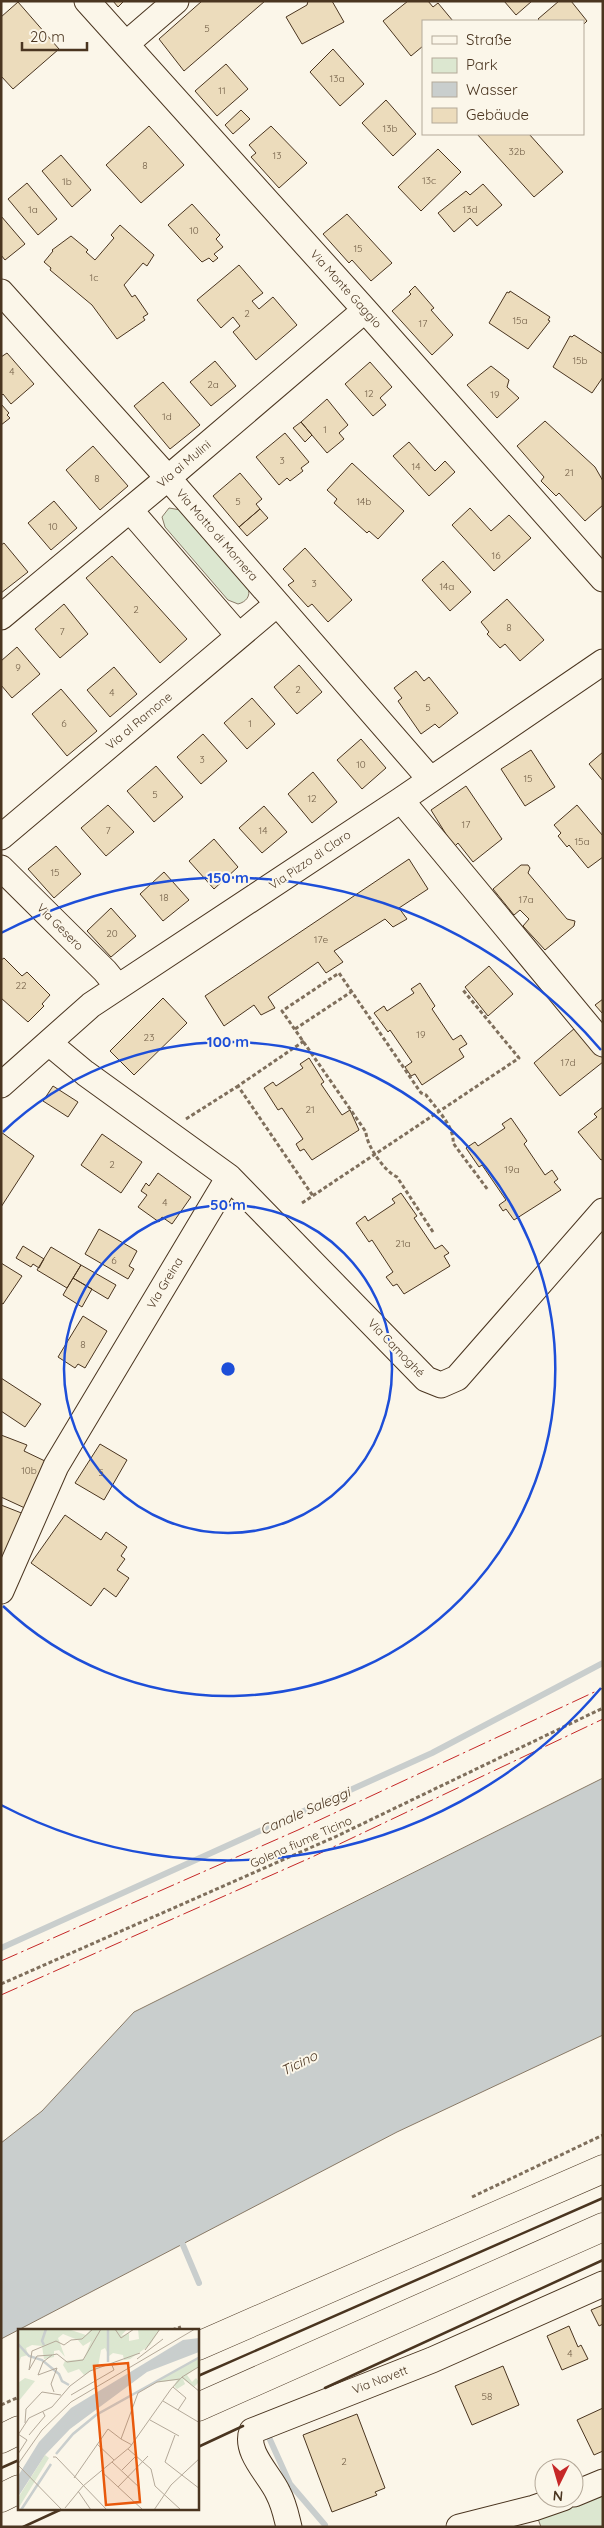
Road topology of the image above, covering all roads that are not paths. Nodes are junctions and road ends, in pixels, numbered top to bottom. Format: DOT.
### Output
graph roads {
  1 [pos="87,1"];
  2 [pos="176,1"];
  3 [pos="126,44"];
  4 [pos="1,292"];
  5 [pos="365,310"];
  6 [pos="168,478"];
  7 [pos="130,510"];
  8 [pos="603,579"];
  9 [pos="277,604"];
  10 [pos="1,617"];
  11 [pos="239,636"];
  12 [pos="603,662"];
  13 [pos="430,779"];
  14 [pos="401,800"];
  15 [pos="1,837"];
  16 [pos="1,868"];
  17 [pos="118,987"];
  18 [pos="49,1042"];
  19 [pos="603,1044"];
  20 [pos="1,1086"];
  21 [pos="229,1177"];
  22 [pos="603,1211"];
  23 [pos="1,1591"];
  24 [pos="603,2169"];
  25 [pos="603,2227"];
  26 [pos="603,2284"];
  27 [pos="199,2346"];
  28 [pos="199,2408"];
  29 [pos="18,2430"];
  30 [pos="1,2439"];
  31 [pos="603,2482"];
  32 [pos="18,2490"];
  33 [pos="584,2490"];
  34 [pos="1,2498"];
  35 [pos="534,2508"];
  36 [pos="289,2527"];
  37 [pos="459,2527"];
  1 -- 3 [label="street, Via Monte Gaggio"];
  2 -- 3 [label="street"];
  3 -- 5 [label="street, Via Monte Gaggio"];
  4 -- 6 [label="street, Via Motto di Mornera"];
  5 -- 6 [label="street, Via ai Mulini"];
  5 -- 8 [label="street, Via Monte Gaggio"];
  6 -- 7 [label="street, Via ai Mulini"];
  6 -- 9 [label="street, Via Motto di Mornera"];
  7 -- 10 [label="street, Via ai Mulini"];
  7 -- 11 [label="street"];
  9 -- 11 [label="street, Via al Ramone"];
  9 -- 13 [label="street, Via Motto di Mornera"];
  11 -- 15 [label="street, Via al Ramone"];
  12 -- 13 [label="street, Via Pizzo di Claro"];
  13 -- 14 [label="street, Via Pizzo di Claro"];
  14 -- 17 [label="street, Via Pizzo di Claro"];
  14 -- 19 [label="street"];
  16 -- 17 [label="street, Via Gesero"];
  17 -- 18 [label="street, Via Pizzo di Claro"];
  18 -- 20 [label="street, Via Pizzo di Claro"];
  18 -- 21 [label="street"];
  21 -- 22 [label="street, Via Camoghé"];
  21 -- 23 [label="street, Via Greina"];
  24 -- 27 [label="highway"];
  25 -- 28 [label="highway"];
  26 -- 36 [label="street, Via Navett"];
  29 -- 30 [label="highway"];
  31 -- 33 [label="street"];
  32 -- 34 [label="highway"];
  35 -- 37 [label="street"];
}
